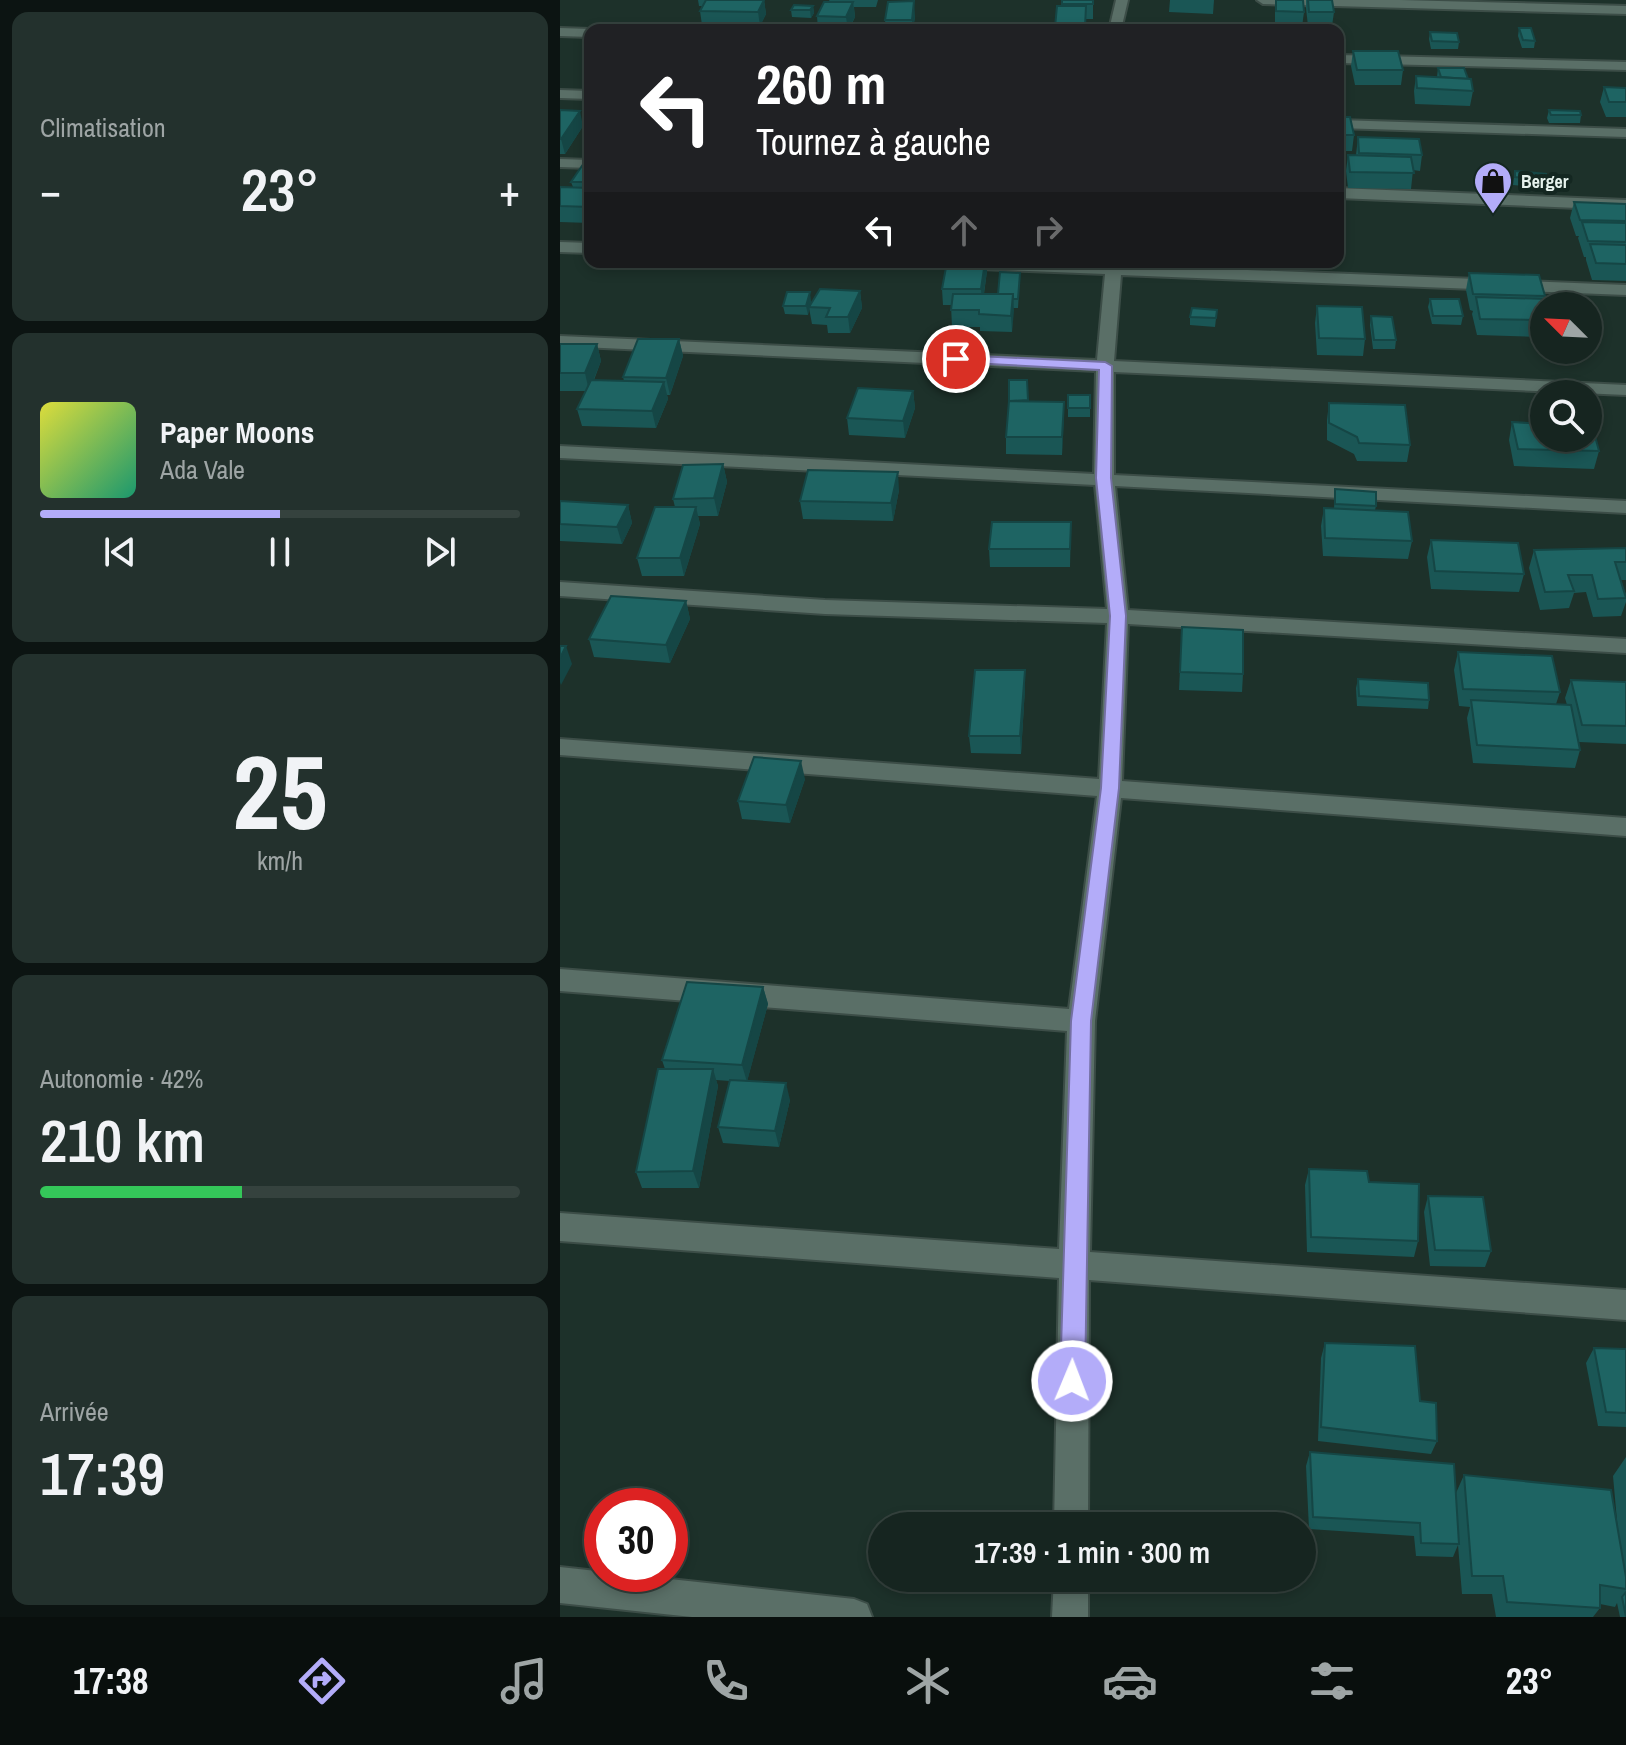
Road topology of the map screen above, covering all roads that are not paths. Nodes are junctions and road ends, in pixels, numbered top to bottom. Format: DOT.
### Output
graph roads {
  1 [pos="1122,0"];
  2 [pos="1263,0"];
  3 [pos="1626,10"];
  4 [pos="1116,24"];
  5 [pos="560,32"];
  6 [pos="584,33"];
  7 [pos="1344,59"];
  8 [pos="1626,66"];
  9 [pos="560,94"];
  10 [pos="584,95"];
  11 [pos="1344,124"];
  12 [pos="1626,133"];
  13 [pos="560,163"];
  14 [pos="584,164"];
  15 [pos="1344,193"];
  16 [pos="1626,205"];
  17 [pos="560,247"];
  18 [pos="584,248"];
  19 [pos="1113,268"];
  20 [pos="1156,268"];
  21 [pos="1626,290"];
  22 [pos="560,341"];
  23 [pos="1105,366"];
  24 [pos="1626,390"];
  25 [pos="560,452"];
  26 [pos="1104,478"];
  27 [pos="1626,507"];
  28 [pos="560,589"];
  29 [pos="1118,616"];
  30 [pos="1626,646"];
  31 [pos="560,747"];
  32 [pos="1110,788"];
  33 [pos="1626,827"];
  34 [pos="560,980"];
  35 [pos="1081,1021"];
  36 [pos="560,1227"];
  37 [pos="1074,1265"];
  38 [pos="1626,1305"];
  39 [pos="1071,1512"];
  40 [pos="560,1585"];
  41 [pos="1071,1592"];
  42 [pos="854,1617"];
  43 [pos="1070,1617"];
  1 -- 4 [label="street"];
  2 -- 3 [label="street"];
  5 -- 6 [label="street"];
  7 -- 8 [label="street"];
  9 -- 10 [label="street"];
  11 -- 12 [label="street"];
  13 -- 14 [label="street"];
  15 -- 16 [label="street"];
  17 -- 18 [label="street"];
  19 -- 23 [label="street"];
  20 -- 21 [label="street"];
  22 -- 23 [label="street"];
  23 -- 24 [label="street"];
  23 -- 26 [label="street"];
  25 -- 26 [label="street"];
  26 -- 27 [label="street"];
  26 -- 29 [label="street"];
  28 -- 29 [label="street"];
  29 -- 30 [label="street"];
  29 -- 32 [label="street"];
  31 -- 32 [label="street"];
  32 -- 33 [label="street"];
  32 -- 35 [label="street"];
  34 -- 35 [label="street"];
  35 -- 37 [label="street"];
  36 -- 37 [label="street"];
  37 -- 38 [label="street"];
  37 -- 39 [label="street"];
  40 -- 42 [label="street"];
  41 -- 43 [label="street"];
}
